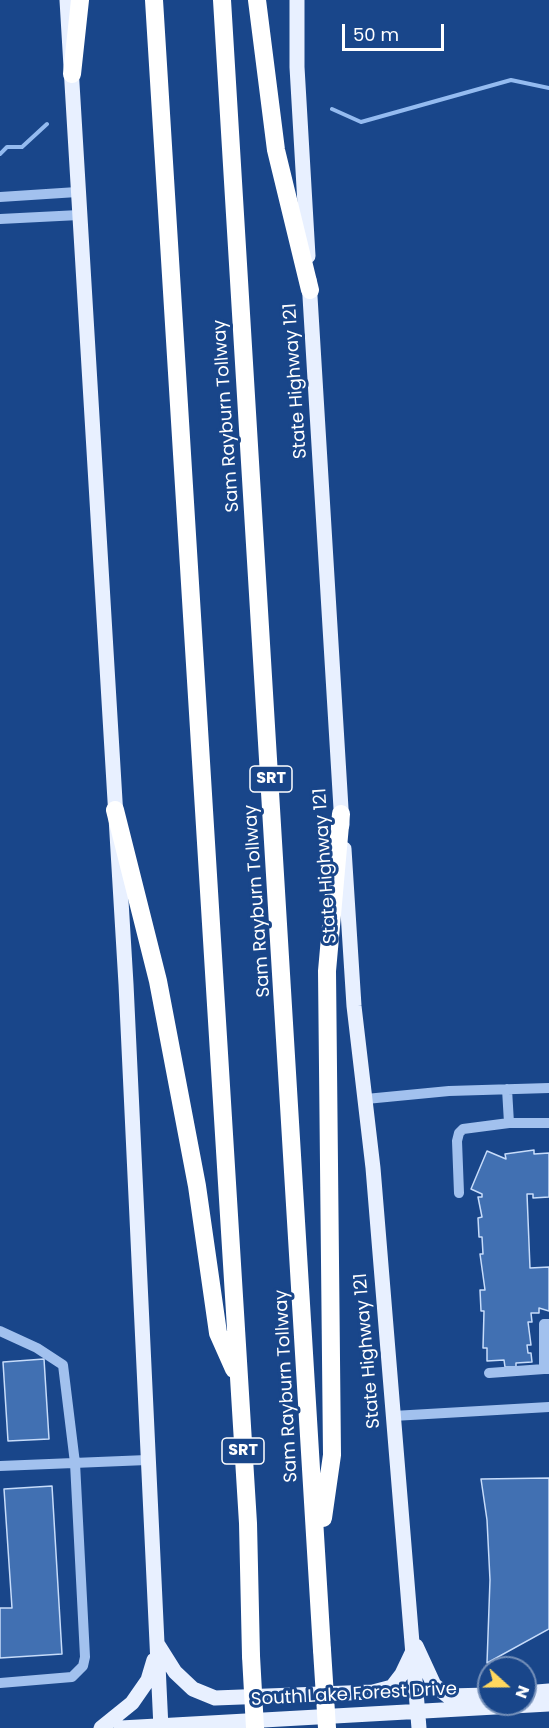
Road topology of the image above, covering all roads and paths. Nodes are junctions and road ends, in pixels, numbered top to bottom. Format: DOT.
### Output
graph roads {
  1 [pos="67,0"];
  2 [pos="80,0"];
  3 [pos="154,0"];
  4 [pos="222,0"];
  5 [pos="257,0"];
  6 [pos="297,0"];
  7 [pos="72,74"];
  8 [pos="77,192"];
  9 [pos="0,197"];
  10 [pos="79,214"];
  11 [pos="0,219"];
  12 [pos="310,290"];
  13 [pos="116,810"];
  14 [pos="341,814"];
  15 [pos="549,1088"];
  16 [pos="507,1089"];
  17 [pos="366,1099"];
  18 [pos="509,1123"];
  19 [pos="549,1123"];
  20 [pos="459,1193"];
  21 [pos="549,1324"];
  22 [pos="0,1331"];
  23 [pos="547,1369"];
  24 [pos="489,1373"];
  25 [pos="239,1378"];
  26 [pos="549,1407"];
  27 [pos="393,1416"];
  28 [pos="147,1460"];
  29 [pos="75,1463"];
  30 [pos="0,1466"];
  31 [pos="317,1558"];
  32 [pos="411,1635"];
  33 [pos="157,1642"];
  34 [pos="412,1653"];
  35 [pos="0,1683"];
  36 [pos="477,1695"];
  37 [pos="549,1704"];
  38 [pos="418,1711"];
  39 [pos="161,1727"];
  40 [pos="101,1728"];
  41 [pos="121,1728"];
  42 [pos="255,1728"];
  43 [pos="327,1728"];
  44 [pos="419,1728"];
  1 -- 7 [label="main road"];
  2 -- 7 [label="highway"];
  3 -- 25 [label="highway, SRT"];
  4 -- 31 [label="highway, Sam Rayburn Tollway / SRT"];
  5 -- 12 [label="highway"];
  6 -- 12 [label="main road, State Highway 121"];
  7 -- 8 [label="main road"];
  8 -- 9 [label="street"];
  8 -- 10 [label="main road"];
  10 -- 11 [label="street"];
  10 -- 13 [label="main road"];
  12 -- 14 [label="main road, State Highway 121"];
  13 -- 25 [label="highway"];
  13 -- 28 [label="main road"];
  14 -- 17 [label="main road, State Highway 121"];
  14 -- 31 [label="highway"];
  15 -- 16 [label="street"];
  16 -- 17 [label="street"];
  16 -- 18 [label="street"];
  17 -- 27 [label="main road, State Highway 121"];
  18 -- 19 [label="street"];
  18 -- 20 [label="street"];
  21 -- 23 [label="street"];
  22 -- 29 [label="street"];
  23 -- 24 [label="street"];
  25 -- 42 [label="highway, SRT, bridge"];
  26 -- 27 [label="street"];
  27 -- 32 [label="main road, State Highway 121"];
  28 -- 29 [label="street"];
  28 -- 33 [label="main road"];
  29 -- 30 [label="street"];
  29 -- 35 [label="street"];
  31 -- 43 [label="highway, Sam Rayburn Tollway / SRT, bridge"];
  32 -- 34 [label="main road, State Highway 121"];
  32 -- 36 [label="main road"];
  33 -- 34 [label="main road"];
  33 -- 39 [label="main road"];
  33 -- 40 [label="main road"];
  34 -- 38 [label="main road, State Highway 121"];
  37 -- 38 [label="main road, South Lake Forest Drive"];
  38 -- 39 [label="main road, South Lake Forest Drive"];
  38 -- 44 [label="main road, State Highway 121"];
  39 -- 41 [label="main road, South Lake Forest Drive"];
}
